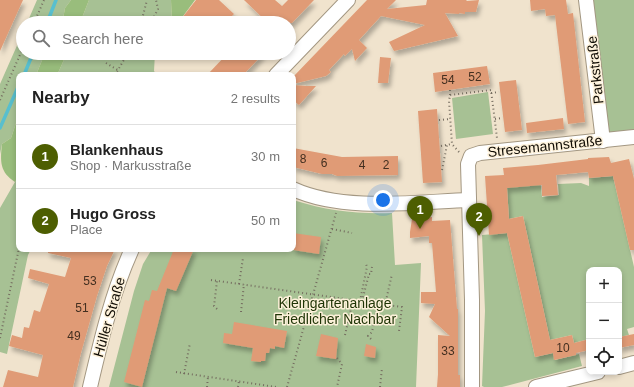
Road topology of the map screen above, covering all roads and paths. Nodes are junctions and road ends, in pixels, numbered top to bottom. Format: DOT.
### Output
graph roads {
  1 [pos="44,0"];
  2 [pos="147,0"];
  3 [pos="156,0"];
  4 [pos="348,0"];
  5 [pos="586,0"];
  6 [pos="37,16"];
  7 [pos="144,16"];
  8 [pos="155,16"];
  9 [pos="296,54"];
  10 [pos="18,60"];
  11 [pos="124,60"];
  12 [pos="290,60"];
  13 [pos="106,63"];
  14 [pos="118,70"];
  15 [pos="279,72"];
  16 [pos="477,87"];
  17 [pos="450,90"];
  18 [pos="478,91"];
  19 [pos="499,92"];
  20 [pos="492,93"];
  21 [pos="450,95"];
  22 [pos="0,100"];
  23 [pos="502,118"];
  24 [pos="450,119"];
  25 [pos="495,119"];
  26 [pos="439,120"];
  27 [pos="634,137"];
  28 [pos="603,141"];
  29 [pos="452,144"];
  30 [pos="447,145"];
  31 [pos="441,146"];
  32 [pos="498,151"];
  33 [pos="468,164"];
  34 [pos="442,170"];
  35 [pos="296,190"];
  36 [pos="469,200"];
  37 [pos="339,202"];
  38 [pos="332,229"];
  39 [pos="352,233"];
  40 [pos="18,252"];
  41 [pos="131,252"];
  42 [pos="243,258"];
  43 [pos="366,264"];
  44 [pos="372,267"];
  45 [pos="392,274"];
  46 [pos="211,280"];
  47 [pos="217,281"];
  48 [pos="239,284"];
  49 [pos="244,284"];
  50 [pos="313,294"];
  51 [pos="353,300"];
  52 [pos="361,301"];
  53 [pos="378,304"];
  54 [pos="385,304"];
  55 [pos="216,309"];
  56 [pos="241,312"];
  57 [pos="399,331"];
  58 [pos="345,335"];
  59 [pos="0,338"];
  60 [pos="371,339"];
  61 [pos="190,342"];
  62 [pos="337,358"];
  63 [pos="634,363"];
  64 [pos="622,366"];
  65 [pos="382,368"];
  66 [pos="176,372"];
  67 [pos="184,374"];
  68 [pos="586,375"];
  69 [pos="208,377"];
  70 [pos="239,381"];
  71 [pos="90,387"];
  72 [pos="207,387"];
  73 [pos="238,387"];
  74 [pos="276,387"];
  75 [pos="287,387"];
  76 [pos="337,387"];
  77 [pos="380,387"];
  78 [pos="472,387"];
  79 [pos="536,387"];
  1 -- 6 [label="path"];
  2 -- 7 [label="path"];
  3 -- 8 [label="path"];
  4 -- 9 [label="street"];
  5 -- 28 [label="street, Parkstraße"];
  10 -- 22 [label="path"];
  11 -- 14 [label="path"];
  12 -- 15 [label="street"];
  13 -- 14 [label="path"];
  16 -- 18 [label="path"];
  17 -- 21 [label="path"];
  18 -- 20 [label="path"];
  18 -- 21 [label="path"];
  19 -- 20 [label="path"];
  20 -- 25 [label="path"];
  21 -- 24 [label="path"];
  23 -- 25 [label="path"];
  24 -- 26 [label="path"];
  24 -- 29 [label="path"];
  25 -- 32 [label="path"];
  27 -- 28 [label="street, Stresemannstraße"];
  28 -- 32 [label="street, Stresemannstraße"];
  29 -- 30 [label="path"];
  29 -- 33 [label="path"];
  30 -- 31 [label="path"];
  30 -- 34 [label="path"];
  32 -- 33 [label="street, Stresemannstraße"];
  33 -- 36 [label="street, Stresemannstraße"];
  35 -- 37 [label="street"];
  36 -- 37 [label="street"];
  36 -- 78 [label="street, Stresemannstraße"];
  37 -- 38 [label="path"];
  38 -- 39 [label="path"];
  38 -- 50 [label="path"];
  40 -- 59 [label="path"];
  41 -- 71 [label="street, Hüller Straße"];
  42 -- 48 [label="path"];
  43 -- 52 [label="path"];
  44 -- 52 [label="path"];
  45 -- 54 [label="path"];
  46 -- 47 [label="path"];
  47 -- 48 [label="path"];
  47 -- 55 [label="path"];
  48 -- 49 [label="path"];
  49 -- 50 [label="path"];
  49 -- 56 [label="path"];
  50 -- 51 [label="path"];
  50 -- 75 [label="path"];
  51 -- 52 [label="path"];
  51 -- 58 [label="path"];
  52 -- 53 [label="path"];
  53 -- 54 [label="path"];
  53 -- 60 [label="path"];
  54 -- 57 [label="path"];
  61 -- 67 [label="path"];
  62 -- 76 [label="path"];
  63 -- 64 [label="street"];
  65 -- 77 [label="path"];
  66 -- 67 [label="path"];
  67 -- 69 [label="path"];
  68 -- 79 [label="street"];
  69 -- 70 [label="path"];
  69 -- 72 [label="path"];
  70 -- 73 [label="path"];
  70 -- 74 [label="path"];
}
